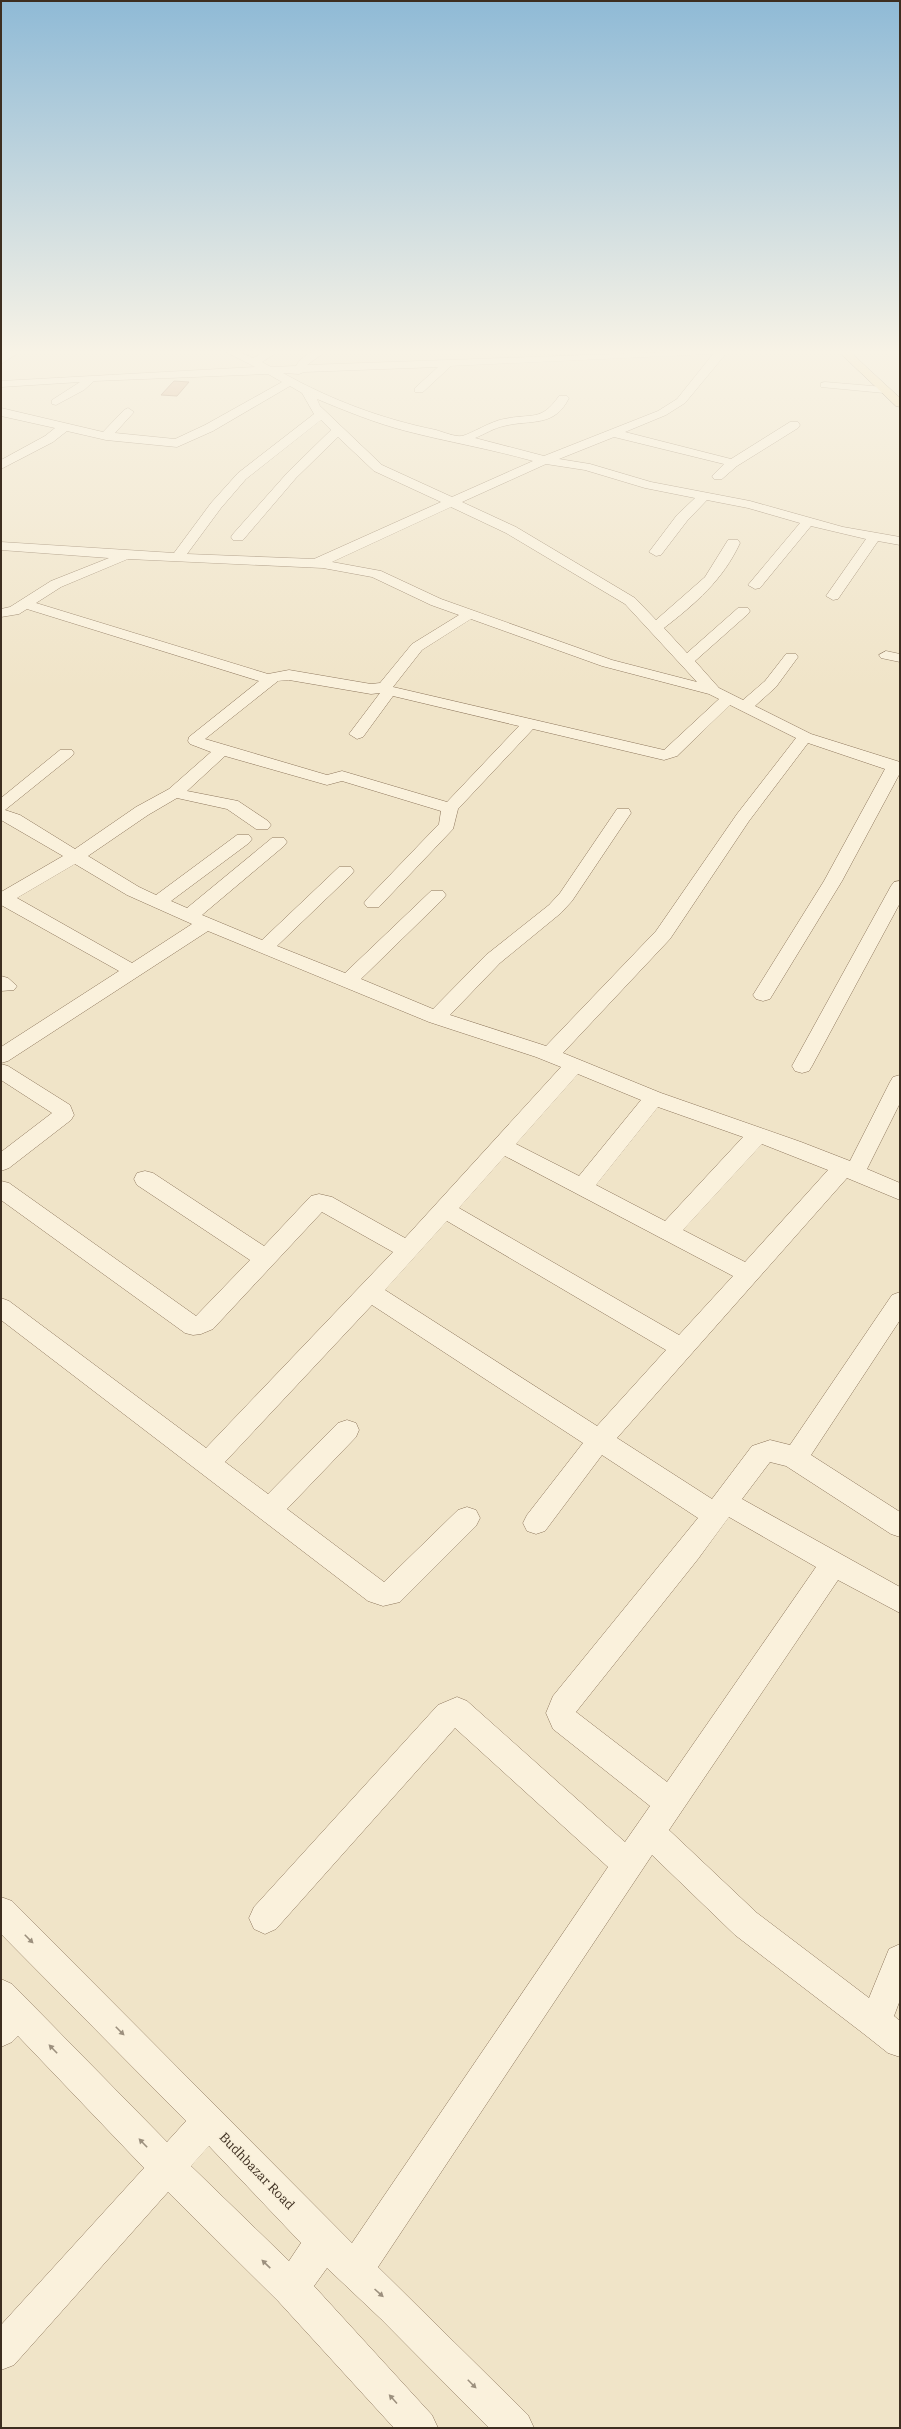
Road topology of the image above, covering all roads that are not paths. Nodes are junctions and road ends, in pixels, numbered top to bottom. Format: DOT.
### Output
graph roads {
  1 [pos="257,463"];
  2 [pos="304,463"];
  3 [pos="373,463"];
  4 [pos="538,463"];
  5 [pos="562,463"];
  6 [pos="733,463"];
  7 [pos="718,476"];
  8 [pos="704,496"];
  9 [pos="452,502"];
  10 [pos="809,522"];
  11 [pos="875,536"];
  12 [pos="238,537"];
  13 [pos="900,541"];
  14 [pos="733,543"];
  15 [pos="1,546"];
  16 [pos="656,552"];
  17 [pos="128,556"];
  18 [pos="177,558"];
  19 [pos="315,564"];
  20 [pos="755,585"];
  21 [pos="833,596"];
  22 [pos="25,604"];
  23 [pos="743,611"];
  24 [pos="1,613"];
  25 [pos="470,614"];
  26 [pos="655,628"];
  27 [pos="791,657"];
  28 [pos="686,661"];
  29 [pos="270,680"];
  30 [pos="384,689"];
  31 [pos="714,691"];
  32 [pos="728,698"];
  33 [pos="744,707"];
  34 [pos="529,724"];
  35 [pos="357,734"];
  36 [pos="805,737"];
  37 [pos="218,749"];
  38 [pos="66,753"];
  39 [pos="898,767"];
  40 [pos="174,793"];
  41 [pos="1,806"];
  42 [pos="450,808"];
  43 [pos="623,813"];
  44 [pos="1,814"];
  45 [pos="262,824"];
  46 [pos="242,840"];
  47 [pos="278,842"];
  48 [pos="76,856"];
  49 [pos="344,871"];
  50 [pos="900,886"];
  51 [pos="437,895"];
  52 [pos="3,899"];
  53 [pos="158,902"];
  54 [pos="372,903"];
  55 [pos="198,919"];
  56 [pos="266,946"];
  57 [pos="132,971"];
  58 [pos="348,982"];
  59 [pos="763,995"];
  60 [pos="436,1017"];
  61 [pos="549,1055"];
  62 [pos="1,1056"];
  63 [pos="574,1066"];
  64 [pos="802,1066"];
  65 [pos="1,1071"];
  66 [pos="900,1082"];
  67 [pos="654,1098"];
  68 [pos="758,1134"];
  69 [pos="503,1146"];
  70 [pos="1,1164"];
  71 [pos="849,1170"];
  72 [pos="145,1180"];
  73 [pos="583,1187"];
  74 [pos="1,1189"];
  75 [pos="900,1192"];
  76 [pos="445,1210"];
  77 [pos="668,1232"];
  78 [pos="408,1250"];
  79 [pos="265,1258"];
  80 [pos="748,1274"];
  81 [pos="370,1292"];
  82 [pos="900,1300"];
  83 [pos="1,1307"];
  84 [pos="682,1348"];
  85 [pos="347,1430"];
  86 [pos="599,1441"];
  87 [pos="793,1458"];
  88 [pos="209,1462"];
  89 [pos="720,1509"];
  90 [pos="270,1510"];
  91 [pos="467,1518"];
  92 [pos="536,1523"];
  93 [pos="900,1526"];
  94 [pos="834,1564"];
  95 [pos="900,1601"];
  96 [pos="671,1804"];
  97 [pos="651,1833"];
  98 [pos="628,1865"];
  99 [pos="1,1912"];
  100 [pos="265,1918"];
  101 [pos="900,1960"];
  102 [pos="6,2013"];
  103 [pos="875,2022"];
  104 [pos="900,2041"];
  105 [pos="209,2120"];
  106 [pos="167,2167"];
  107 [pos="324,2241"];
  108 [pos="355,2270"];
  109 [pos="291,2288"];
  110 [pos="1,2352"];
  111 [pos="415,2427"];
  112 [pos="515,2428"];
  1 -- 18 [label="street"];
  2 -- 12 [label="street"];
  3 -- 9 [label="street"];
  4 -- 9 [label="street"];
  5 -- 8 [label="street"];
  6 -- 7 [label="street"];
  8 -- 10 [label="street"];
  8 -- 16 [label="street"];
  9 -- 19 [label="street"];
  9 -- 26 [label="street"];
  10 -- 11 [label="street"];
  10 -- 20 [label="street"];
  11 -- 13 [label="street"];
  11 -- 21 [label="street"];
  14 -- 26 [label="street"];
  15 -- 17 [label="street"];
  17 -- 18 [label="street"];
  17 -- 22 [label="street"];
  18 -- 19 [label="street"];
  19 -- 25 [label="street"];
  22 -- 24 [label="street"];
  22 -- 29 [label="street"];
  23 -- 28 [label="street"];
  25 -- 30 [label="street"];
  25 -- 31 [label="street"];
  26 -- 28 [label="street"];
  27 -- 33 [label="street"];
  28 -- 31 [label="street"];
  29 -- 30 [label="street"];
  29 -- 37 [label="street"];
  30 -- 34 [label="street"];
  30 -- 35 [label="street"];
  31 -- 32 [label="street"];
  32 -- 33 [label="street"];
  32 -- 34 [label="street"];
  33 -- 36 [label="street"];
  34 -- 42 [label="street"];
  36 -- 39 [label="street"];
  36 -- 61 [label="street"];
  37 -- 40 [label="street"];
  37 -- 42 [label="street"];
  38 -- 41 [label="street"];
  39 -- 59 [label="street"];
  40 -- 45 [label="street"];
  40 -- 48 [label="street"];
  42 -- 54 [label="street"];
  43 -- 60 [label="street"];
  44 -- 48 [label="street"];
  46 -- 53 [label="street"];
  47 -- 55 [label="street"];
  48 -- 52 [label="street"];
  48 -- 53 [label="street"];
  49 -- 56 [label="street"];
  50 -- 64 [label="street"];
  51 -- 58 [label="street"];
  52 -- 57 [label="street"];
  53 -- 55 [label="street"];
  55 -- 56 [label="street"];
  55 -- 57 [label="street"];
  56 -- 58 [label="street"];
  57 -- 62 [label="street"];
  58 -- 60 [label="street"];
  60 -- 61 [label="street"];
  61 -- 63 [label="street"];
  63 -- 67 [label="street"];
  63 -- 69 [label="street"];
  65 -- 70 [label="street"];
  66 -- 71 [label="street"];
  67 -- 68 [label="street"];
  67 -- 73 [label="street"];
  68 -- 71 [label="street"];
  68 -- 77 [label="street"];
  69 -- 73 [label="street"];
  69 -- 76 [label="street"];
  71 -- 75 [label="street"];
  71 -- 80 [label="street"];
  72 -- 79 [label="street"];
  73 -- 77 [label="street"];
  74 -- 79 [label="street"];
  76 -- 78 [label="street"];
  76 -- 84 [label="street"];
  77 -- 80 [label="street"];
  78 -- 79 [label="street"];
  78 -- 81 [label="street"];
  80 -- 84 [label="street"];
  81 -- 86 [label="street"];
  81 -- 88 [label="street"];
  82 -- 87 [label="street"];
  83 -- 88 [label="street"];
  84 -- 86 [label="street"];
  85 -- 90 [label="street"];
  86 -- 89 [label="street"];
  86 -- 92 [label="street"];
  87 -- 89 [label="street"];
  87 -- 93 [label="street"];
  88 -- 90 [label="street"];
  89 -- 94 [label="street"];
  89 -- 96 [label="street"];
  90 -- 91 [label="street"];
  94 -- 95 [label="street"];
  94 -- 96 [label="street"];
  96 -- 97 [label="street"];
  97 -- 98 [label="street"];
  97 -- 103 [label="street"];
  98 -- 100 [label="street"];
  98 -- 108 [label="street"];
  99 -- 105 [label="street, Budhbazar Road, one-way"];
  101 -- 103 [label="street"];
  106 -- 102 [label="street, one-way"];
  103 -- 104 [label="street"];
  105 -- 106 [label="street"];
  105 -- 107 [label="street, Budhbazar Road"];
  109 -- 106 [label="street, one-way"];
  106 -- 110 [label="street"];
  107 -- 108 [label="street, Budhbazar Road"];
  107 -- 109 [label="street"];
  108 -- 112 [label="street, Budhbazar Road, one-way"];
  111 -- 109 [label="street, one-way"];
}
